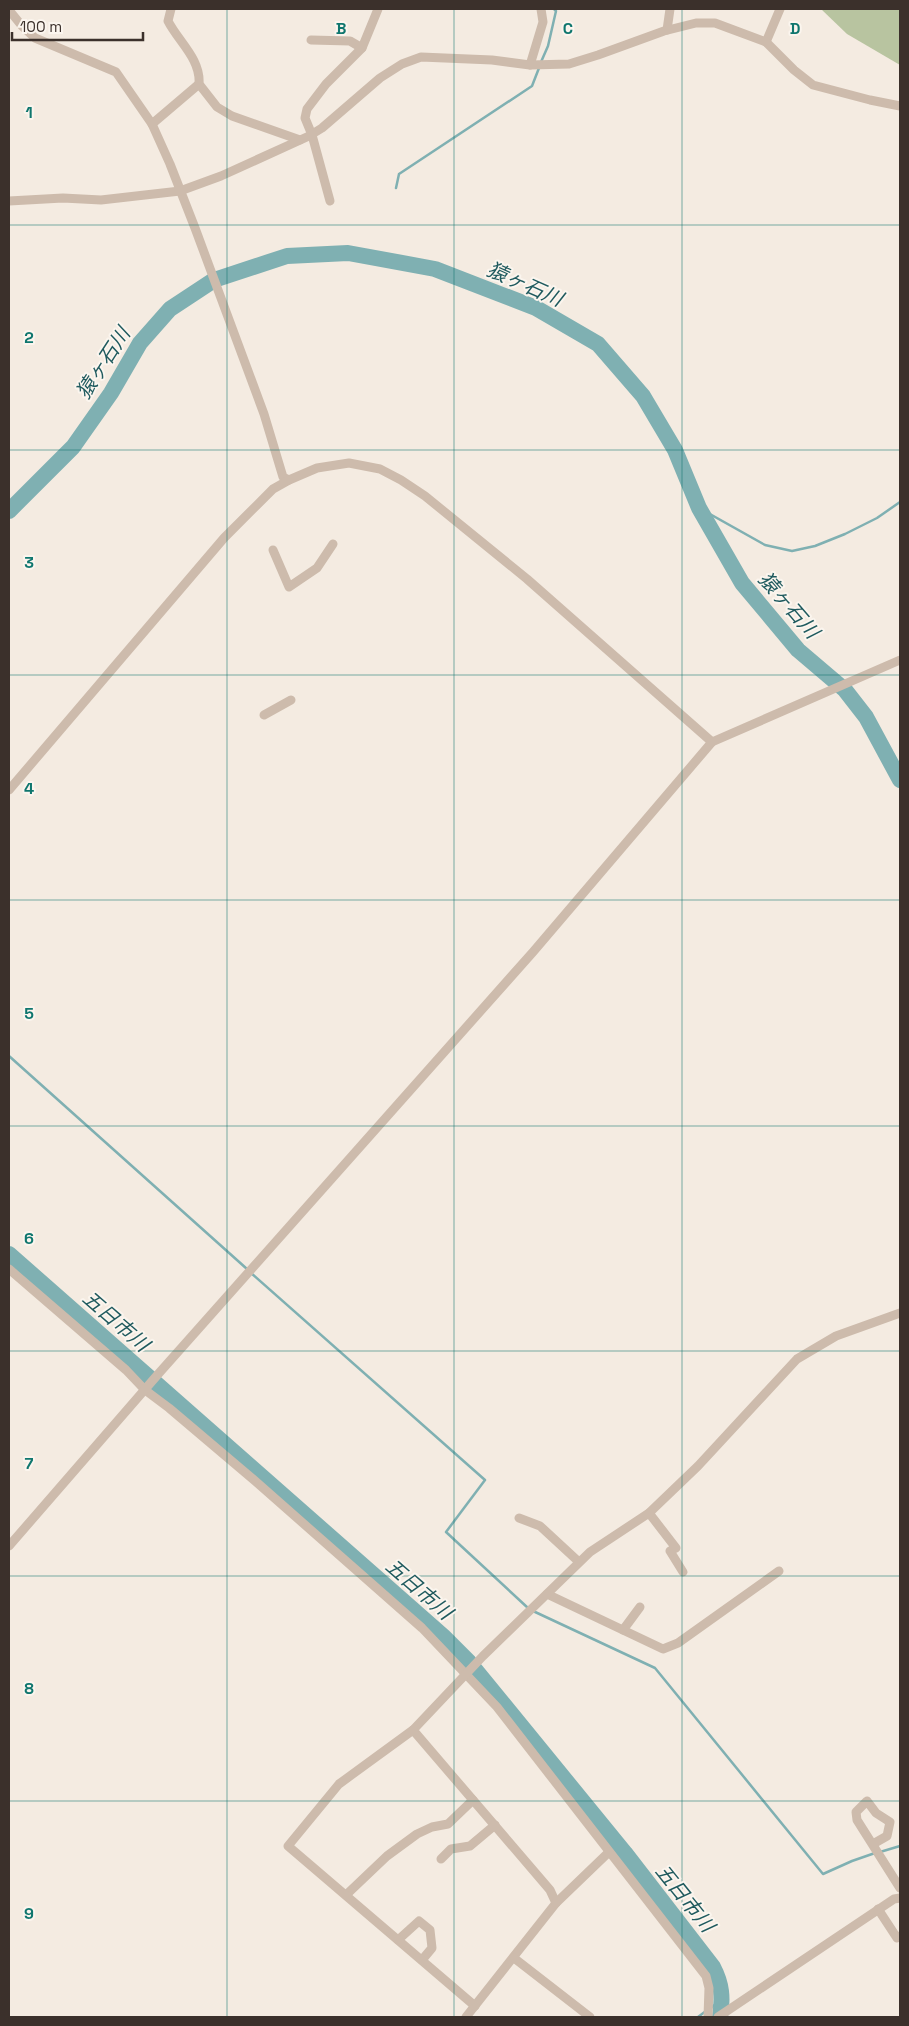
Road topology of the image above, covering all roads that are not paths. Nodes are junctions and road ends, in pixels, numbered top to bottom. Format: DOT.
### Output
graph roads {
  1 [pos="171,9"];
  2 [pos="378,9"];
  3 [pos="541,9"];
  4 [pos="670,9"];
  5 [pos="780,9"];
  6 [pos="9,10"];
  7 [pos="667,30"];
  8 [pos="311,40"];
  9 [pos="766,42"];
  10 [pos="362,48"];
  11 [pos="530,65"];
  12 [pos="199,84"];
  13 [pos="900,106"];
  14 [pos="152,124"];
  15 [pos="312,134"];
  16 [pos="300,140"];
  17 [pos="180,191"];
  18 [pos="9,201"];
  19 [pos="330,201"];
  20 [pos="289,480"];
  21 [pos="333,544"];
  22 [pos="273,550"];
  23 [pos="900,660"];
  24 [pos="291,700"];
  25 [pos="264,714"];
  26 [pos="712,742"];
  27 [pos="9,790"];
  28 [pos="9,1269"];
  29 [pos="900,1313"];
  30 [pos="146,1388"];
  31 [pos="649,1513"];
  32 [pos="519,1518"];
  33 [pos="9,1546"];
  34 [pos="580,1562"];
  35 [pos="778,1571"];
  36 [pos="683,1572"];
  37 [pos="547,1594"];
  38 [pos="640,1607"];
  39 [pos="622,1630"];
  40 [pos="467,1673"];
  41 [pos="413,1730"];
  42 [pos="473,1800"];
  43 [pos="495,1825"];
  44 [pos="873,1844"];
  45 [pos="609,1852"];
  46 [pos="441,1859"];
  47 [pos="900,1888"];
  48 [pos="346,1895"];
  49 [pos="900,1898"];
  50 [pos="556,1904"];
  51 [pos="878,1909"];
  52 [pos="900,1936"];
  53 [pos="398,1940"];
  54 [pos="514,1958"];
  55 [pos="422,1960"];
  56 [pos="475,2006"];
  57 [pos="466,2017"];
  58 [pos="590,2017"];
  59 [pos="708,2017"];
  60 [pos="718,2017"];
  1 -- 12 [label="street"];
  2 -- 10 [label="street"];
  3 -- 11 [label="street"];
  4 -- 7 [label="street"];
  5 -- 9 [label="street"];
  6 -- 14 [label="street"];
  7 -- 9 [label="street"];
  7 -- 11 [label="street"];
  8 -- 10 [label="street"];
  9 -- 13 [label="street"];
  10 -- 15 [label="street"];
  11 -- 15 [label="street"];
  12 -- 14 [label="street"];
  12 -- 16 [label="street"];
  14 -- 17 [label="street"];
  15 -- 16 [label="street"];
  15 -- 19 [label="street"];
  16 -- 17 [label="street"];
  17 -- 18 [label="street"];
  17 -- 20 [label="street"];
  20 -- 26 [label="street"];
  20 -- 27 [label="street"];
  21 -- 22 [label="street"];
  23 -- 26 [label="street"];
  24 -- 25 [label="street"];
  26 -- 30 [label="street"];
  28 -- 30 [label="street"];
  29 -- 31 [label="street"];
  30 -- 33 [label="street"];
  30 -- 40 [label="street"];
  31 -- 34 [label="street"];
  31 -- 36 [label="street"];
  32 -- 34 [label="street"];
  34 -- 37 [label="street"];
  35 -- 39 [label="street"];
  37 -- 39 [label="street"];
  37 -- 40 [label="street"];
  38 -- 39 [label="street"];
  40 -- 41 [label="street"];
  40 -- 45 [label="street"];
  41 -- 42 [label="street"];
  41 -- 48 [label="street"];
  42 -- 43 [label="street"];
  42 -- 48 [label="street"];
  43 -- 46 [label="street"];
  43 -- 50 [label="street"];
  44 -- 44 [label="street"];
  44 -- 47 [label="street"];
  45 -- 50 [label="street"];
  45 -- 59 [label="street"];
  48 -- 53 [label="street"];
  49 -- 51 [label="street"];
  50 -- 54 [label="street"];
  51 -- 52 [label="street"];
  51 -- 60 [label="street"];
  53 -- 55 [label="street"];
  53 -- 55 [label="street"];
  54 -- 56 [label="street"];
  54 -- 58 [label="street"];
  55 -- 56 [label="street"];
  56 -- 57 [label="street"];
}
